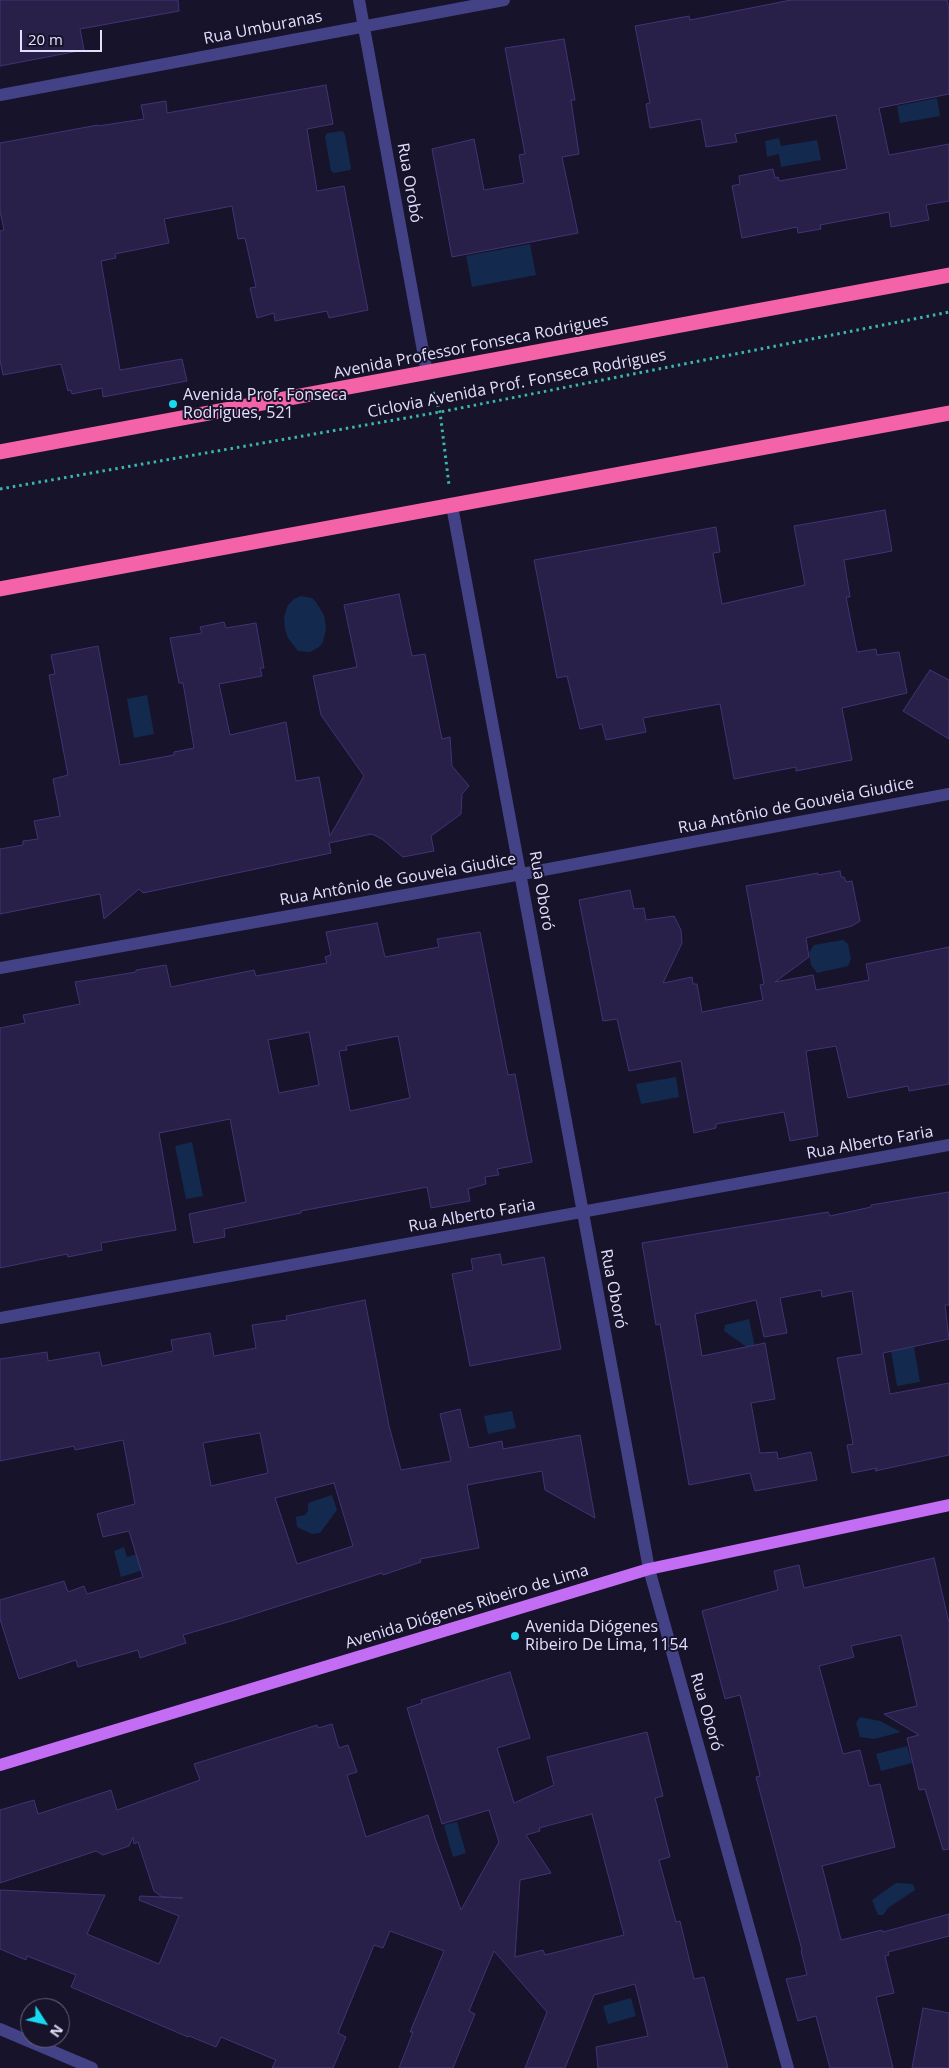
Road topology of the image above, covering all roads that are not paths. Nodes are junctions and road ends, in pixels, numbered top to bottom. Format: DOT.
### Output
graph roads {
  1 [pos="359,0"];
  2 [pos="504,0"];
  3 [pos="364,25"];
  4 [pos="0,95"];
  5 [pos="949,275"];
  6 [pos="427,373"];
  7 [pos="949,413"];
  8 [pos="0,452"];
  9 [pos="452,506"];
  10 [pos="0,589"];
  11 [pos="949,794"];
  12 [pos="522,874"];
  13 [pos="0,968"];
  14 [pos="949,1145"];
  15 [pos="583,1212"];
  16 [pos="0,1318"];
  17 [pos="949,1504"];
  18 [pos="649,1569"];
  19 [pos="0,1766"];
  20 [pos="0,2029"];
  21 [pos="92,2068"];
  22 [pos="788,2068"];
  1 -- 3 [label="street, Rua Orobó"];
  2 -- 3 [label="street, Rua Umburanas"];
  3 -- 4 [label="street, Rua Umburanas"];
  3 -- 6 [label="street, Rua Orobó"];
  5 -- 6 [label="highway, Avenida Professor Fonseca Rodrigues"];
  6 -- 8 [label="highway, Avenida Professor Fonseca Rodrigues"];
  7 -- 9 [label="highway"];
  9 -- 10 [label="highway"];
  9 -- 12 [label="street, Rua Oboró"];
  11 -- 12 [label="street, Rua Antônio de Gouveia Giudice"];
  12 -- 13 [label="street, Rua Antônio de Gouveia Giudice"];
  12 -- 15 [label="street, Rua Oboró"];
  14 -- 15 [label="street, Rua Alberto Faria"];
  15 -- 16 [label="street, Rua Alberto Faria"];
  15 -- 18 [label="street, Rua Oboró"];
  17 -- 18 [label="main road, Avenida Diógenes Ribeiro de Lima"];
  18 -- 19 [label="main road, Avenida Diógenes Ribeiro de Lima"];
  18 -- 22 [label="street, Rua Oboró"];
  20 -- 21 [label="street"];
}
